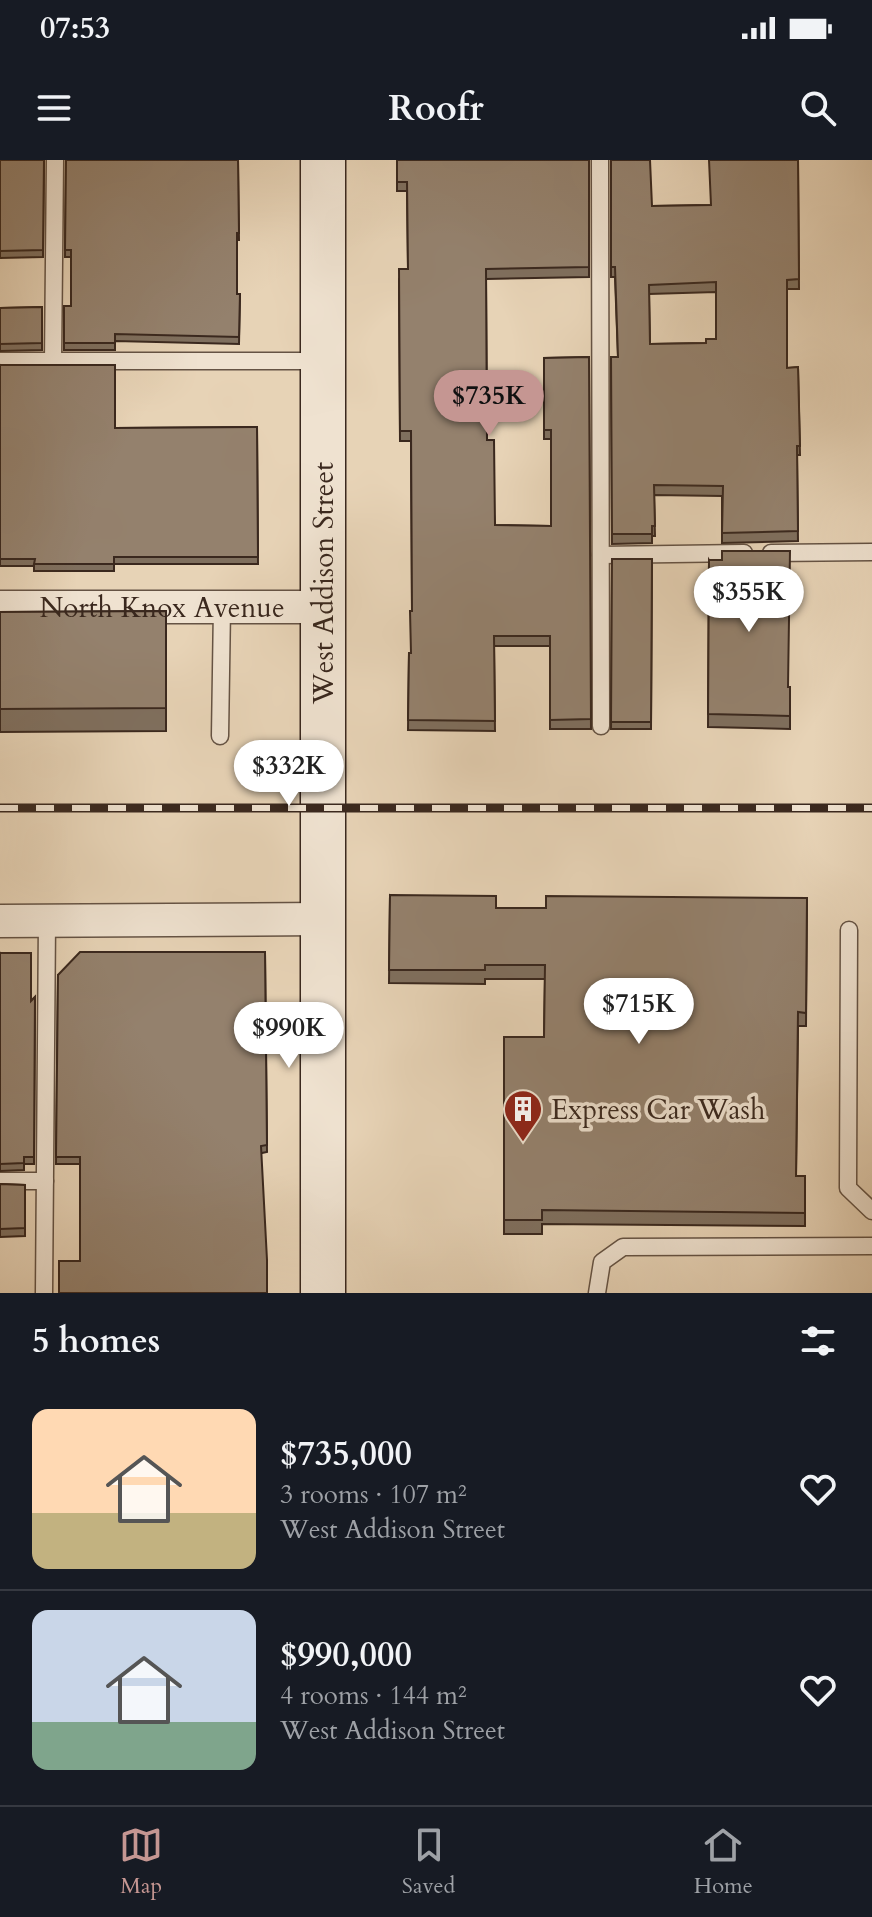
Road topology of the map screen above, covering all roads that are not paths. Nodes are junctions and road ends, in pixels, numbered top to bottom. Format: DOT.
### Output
graph roads {
  1 [pos="55,160"];
  2 [pos="323,160"];
  3 [pos="600,160"];
  4 [pos="0,361"];
  5 [pos="53,361"];
  6 [pos="323,361"];
  7 [pos="872,552"];
  8 [pos="601,555"];
  9 [pos="0,607"];
  10 [pos="222,607"];
  11 [pos="323,607"];
  12 [pos="601,726"];
  13 [pos="220,736"];
  14 [pos="323,919"];
  15 [pos="0,921"];
  16 [pos="47,921"];
  17 [pos="849,930"];
  18 [pos="0,1181"];
  19 [pos="45,1181"];
  20 [pos="872,1211"];
  21 [pos="872,1246"];
  22 [pos="44,1293"];
  23 [pos="323,1293"];
  24 [pos="597,1293"];
  1 -- 5 [label="lane"];
  2 -- 6 [label="main road, West Addison Street"];
  3 -- 8 [label="lane"];
  4 -- 5 [label="lane"];
  5 -- 6 [label="lane"];
  6 -- 11 [label="main road, West Addison Street"];
  7 -- 8 [label="lane"];
  8 -- 12 [label="lane"];
  9 -- 10 [label="street, North Knox Avenue"];
  10 -- 11 [label="street, North Knox Avenue"];
  10 -- 13 [label="lane"];
  11 -- 14 [label="main road, West Addison Street"];
  14 -- 16 [label="street"];
  14 -- 23 [label="main road, West Addison Street"];
  15 -- 16 [label="street"];
  16 -- 19 [label="lane"];
  17 -- 20 [label="lane"];
  18 -- 19 [label="lane"];
  19 -- 22 [label="lane"];
  21 -- 24 [label="lane"];
}
